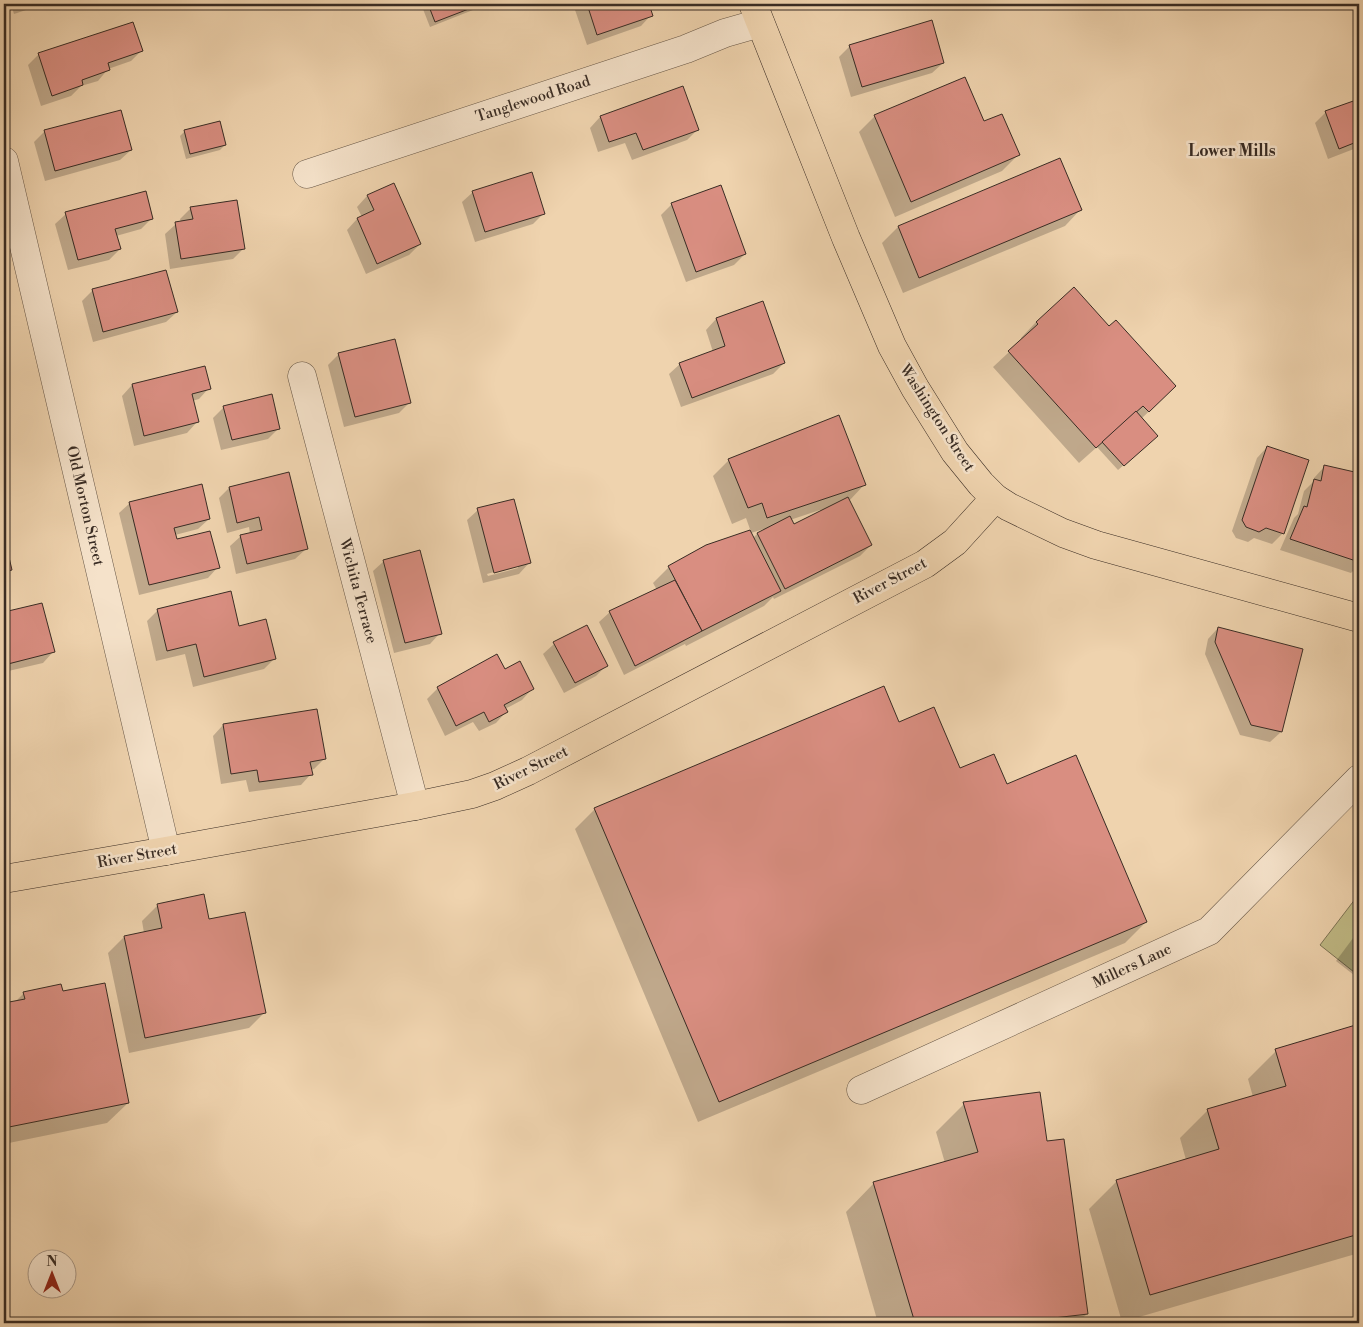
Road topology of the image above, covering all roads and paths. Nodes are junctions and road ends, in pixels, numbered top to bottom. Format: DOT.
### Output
graph roads {
  1 [pos="756,13"];
  2 [pos="4,161"];
  3 [pos="307,174"];
  4 [pos="302,376"];
  5 [pos="995,498"];
  6 [pos="1359,618"];
  7 [pos="1359,779"];
  8 [pos="415,806"];
  9 [pos="166,851"];
  10 [pos="4,879"];
  11 [pos="861,1090"];
  1 -- 3 [label="street, Tanglewood Road"];
  1 -- 5 [label="main road, Washington Street"];
  2 -- 9 [label="street, Old Morton Street"];
  4 -- 8 [label="street, Wichita Terrace"];
  5 -- 6 [label="main road, Washington Street"];
  5 -- 8 [label="main road, River Street"];
  7 -- 11 [label="street, Millers Lane"];
  8 -- 9 [label="main road, River Street"];
  9 -- 10 [label="main road, River Street"];
}
